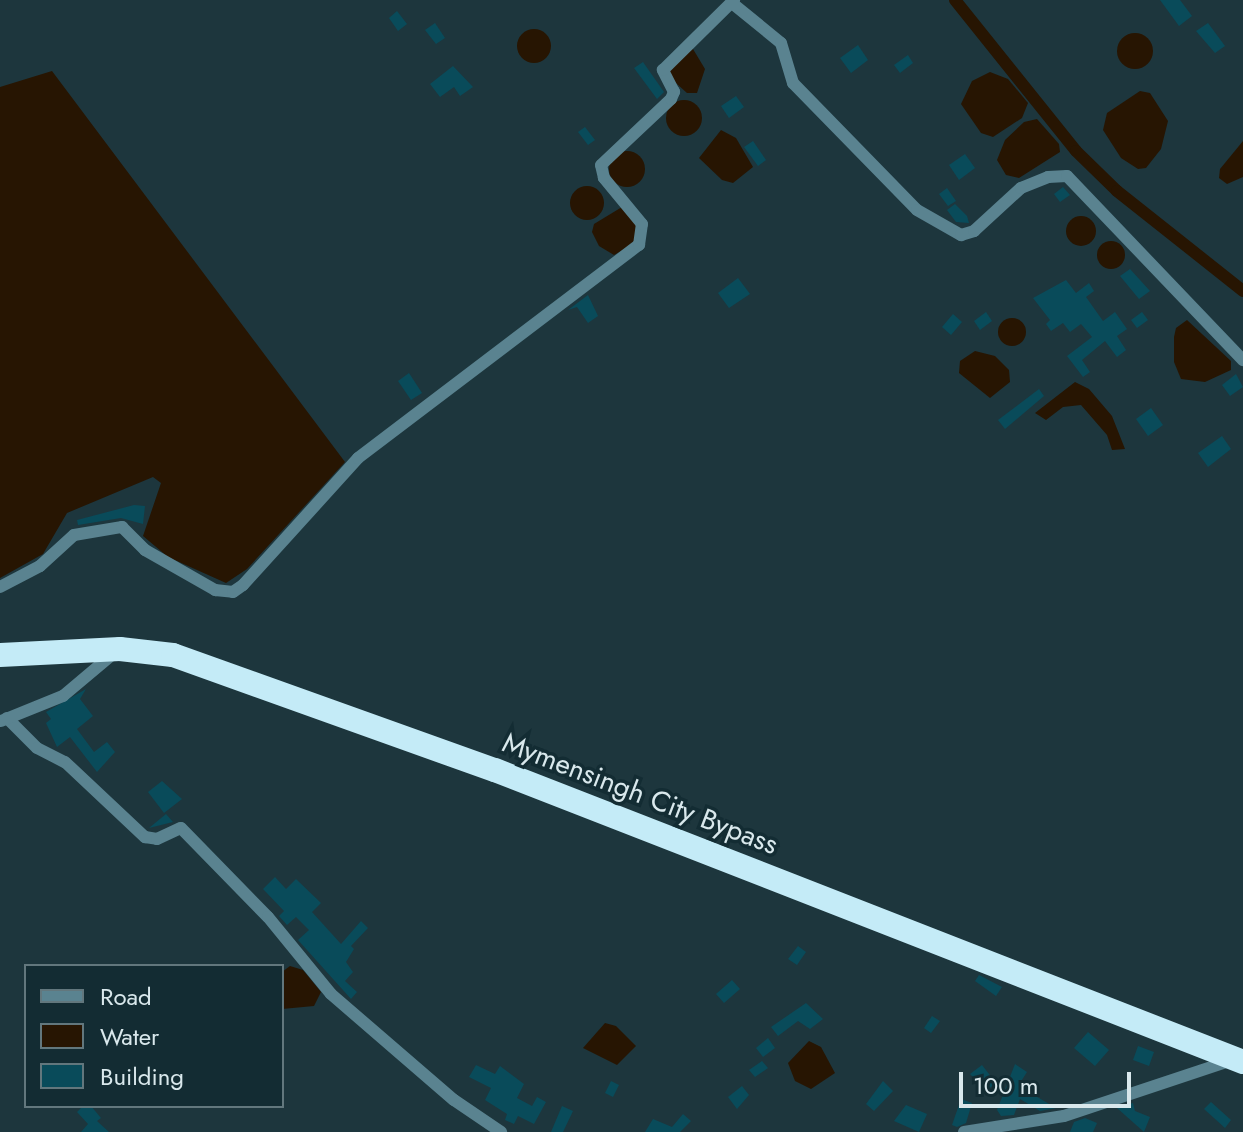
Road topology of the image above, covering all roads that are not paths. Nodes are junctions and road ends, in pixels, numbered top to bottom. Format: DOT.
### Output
graph roads {
  1 [pos="733,1"];
  2 [pos="1243,360"];
  3 [pos="0,587"];
  4 [pos="120,649"];
  5 [pos="0,655"];
  6 [pos="4,720"];
  7 [pos="1239,1060"];
  8 [pos="501,1132"];
  9 [pos="964,1132"];
  1 -- 2 [label="street"];
  1 -- 3 [label="street"];
  4 -- 5 [label="highway, Mymensingh City Bypass"];
  4 -- 6 [label="street"];
  4 -- 7 [label="highway, Mymensingh City Bypass"];
  6 -- 8 [label="street"];
  7 -- 9 [label="street"];
}
